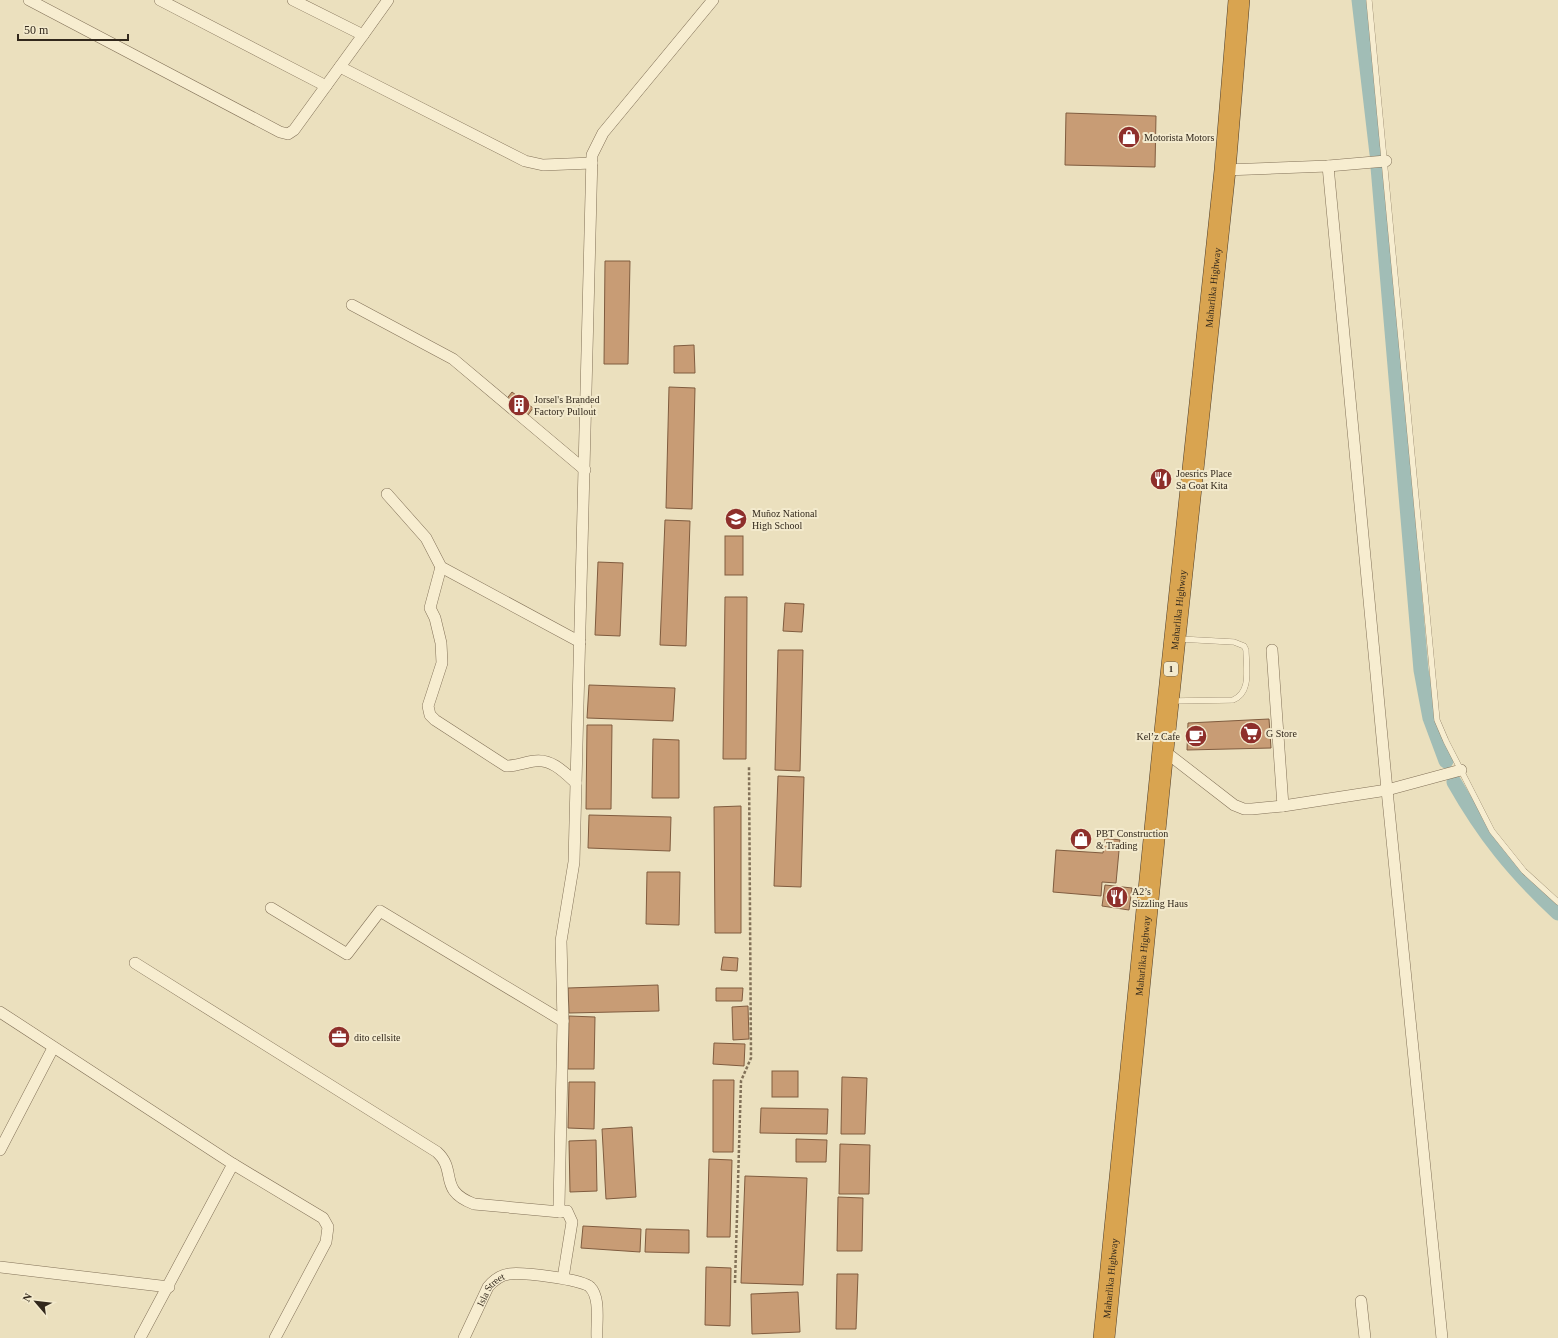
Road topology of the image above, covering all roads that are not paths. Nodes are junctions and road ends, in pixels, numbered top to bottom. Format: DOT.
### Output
graph roads {
  1 [pos="29,0"];
  2 [pos="160,0"];
  3 [pos="293,0"];
  4 [pos="388,0"];
  5 [pos="713,0"];
  6 [pos="1239,0"];
  7 [pos="1369,0"];
  8 [pos="363,35"];
  9 [pos="340,67"];
  10 [pos="326,86"];
  11 [pos="1386,161"];
  12 [pos="592,163"];
  13 [pos="1328,166"];
  14 [pos="1225,170"];
  15 [pos="352,305"];
  16 [pos="585,470"];
  17 [pos="387,494"];
  18 [pos="441,567"];
  19 [pos="1174,639"];
  20 [pos="580,642"];
  21 [pos="1272,650"];
  22 [pos="1168,701"];
  23 [pos="1163,750"];
  24 [pos="1461,770"];
  25 [pos="576,783"];
  26 [pos="1387,790"];
  27 [pos="1283,806"];
  28 [pos="1558,902"];
  29 [pos="271,908"];
  30 [pos="135,962"];
  31 [pos="0,1012"];
  32 [pos="563,1020"];
  33 [pos="53,1048"];
  34 [pos="0,1150"];
  35 [pos="233,1164"];
  36 [pos="560,1212"];
  37 [pos="0,1267"];
  38 [pos="563,1278"];
  39 [pos="169,1287"];
  40 [pos="1361,1301"];
  41 [pos="140,1338"];
  42 [pos="275,1338"];
  43 [pos="464,1338"];
  44 [pos="596,1338"];
  45 [pos="1104,1338"];
  46 [pos="1365,1338"];
  47 [pos="1442,1338"];
  1 -- 10 [label="street"];
  2 -- 10 [label="street"];
  3 -- 8 [label="street"];
  4 -- 8 [label="street"];
  5 -- 12 [label="street"];
  6 -- 14 [label="highway, Maharlika Highway / 1"];
  7 -- 11 [label="lane"];
  8 -- 9 [label="street"];
  9 -- 10 [label="street"];
  9 -- 12 [label="street"];
  11 -- 13 [label="street"];
  11 -- 24 [label="lane"];
  12 -- 16 [label="street"];
  13 -- 14 [label="street"];
  13 -- 26 [label="street"];
  14 -- 19 [label="highway, Maharlika Highway / 1"];
  15 -- 16 [label="street"];
  16 -- 20 [label="street"];
  17 -- 18 [label="street"];
  18 -- 20 [label="street"];
  18 -- 25 [label="street"];
  19 -- 22 [label="highway, Maharlika Highway / 1"];
  19 -- 22 [label="lane"];
  20 -- 25 [label="street"];
  21 -- 27 [label="street"];
  22 -- 23 [label="highway, Maharlika Highway / 1"];
  23 -- 27 [label="street"];
  23 -- 45 [label="highway, Maharlika Highway / 1"];
  24 -- 26 [label="street"];
  24 -- 28 [label="lane"];
  25 -- 32 [label="street"];
  26 -- 27 [label="street"];
  26 -- 47 [label="street"];
  29 -- 32 [label="street"];
  30 -- 36 [label="street"];
  31 -- 33 [label="street"];
  32 -- 36 [label="street"];
  33 -- 34 [label="street"];
  33 -- 35 [label="street"];
  35 -- 39 [label="street"];
  35 -- 42 [label="street"];
  36 -- 38 [label="street"];
  37 -- 39 [label="street"];
  38 -- 43 [label="street, Isla Street"];
  38 -- 44 [label="street, Isla Street"];
  39 -- 41 [label="street"];
  40 -- 46 [label="street"];
}
